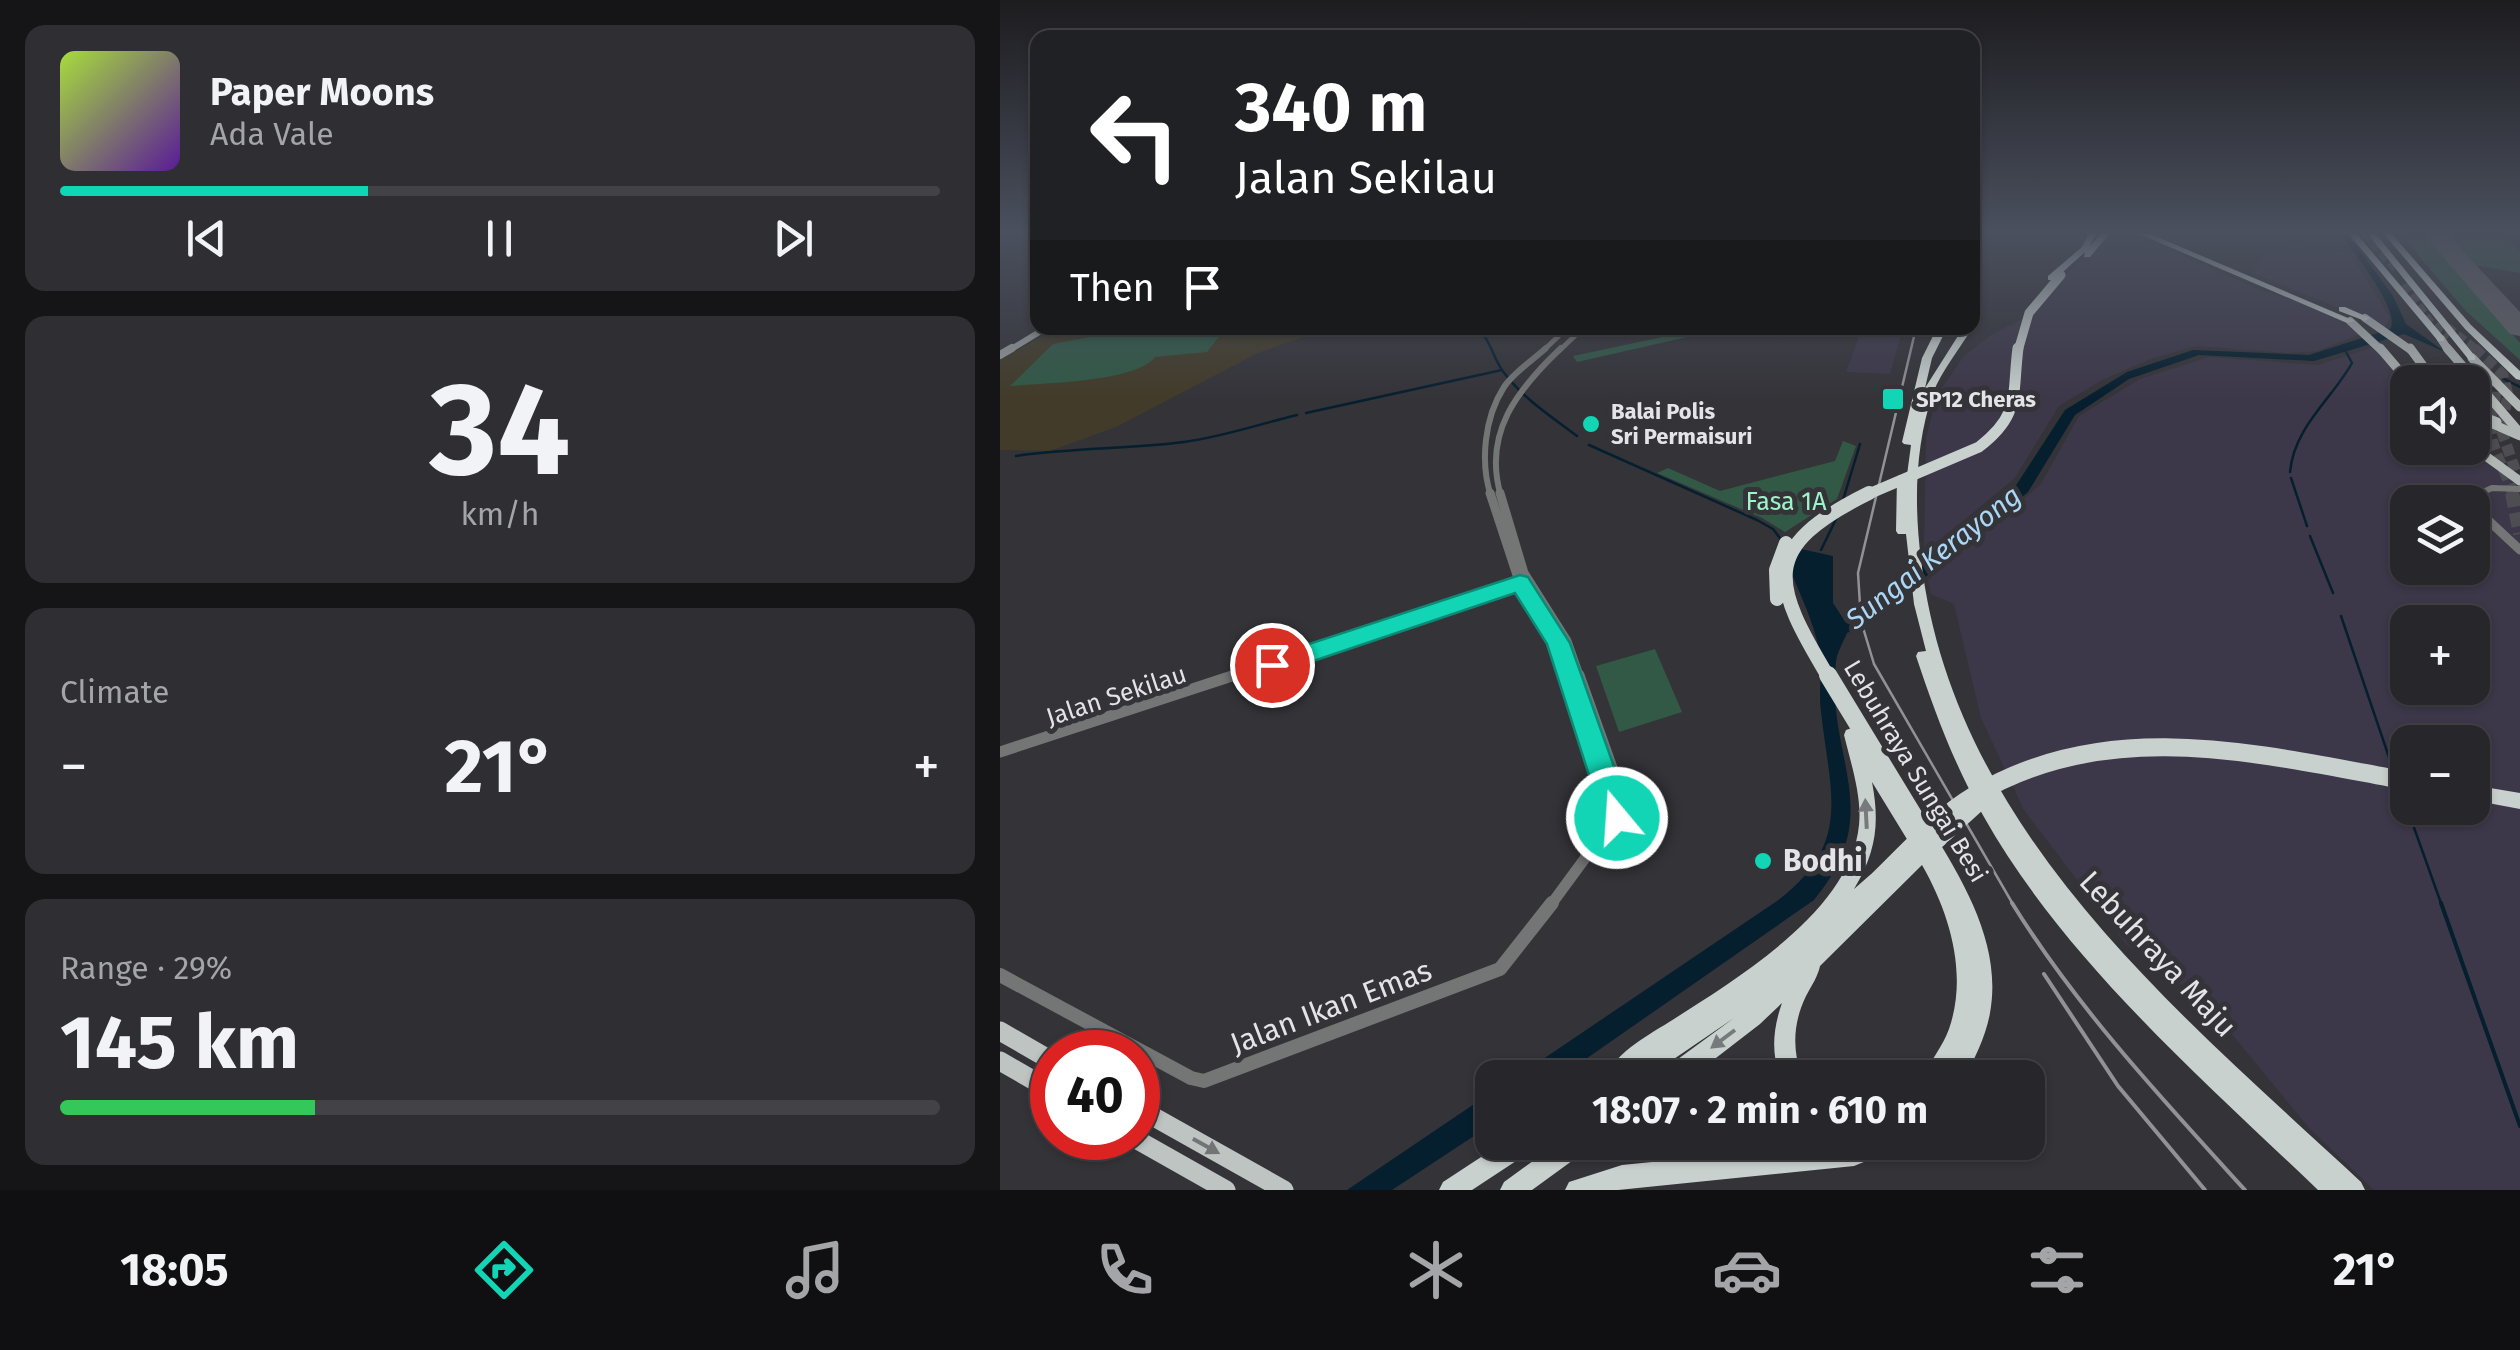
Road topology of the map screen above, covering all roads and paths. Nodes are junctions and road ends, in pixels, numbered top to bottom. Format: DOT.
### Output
graph roads {
  1 [pos="2040,289"];
  2 [pos="2046,289"];
  3 [pos="2275,289"];
  4 [pos="2398,289"];
  5 [pos="2408,289"];
  6 [pos="2435,289"];
  7 [pos="2349,317"];
  8 [pos="2365,318"];
  9 [pos="1031,335"];
  10 [pos="1558,335"];
  11 [pos="1576,335"];
  12 [pos="1939,335"];
  13 [pos="1962,335"];
  14 [pos="2442,342"];
  15 [pos="1000,353"];
  16 [pos="2420,364"];
  17 [pos="2395,365"];
  18 [pos="2463,365"];
  19 [pos="2463,365"];
  20 [pos="2464,365"];
  21 [pos="2520,376"];
  22 [pos="2490,379"];
  23 [pos="2490,391"];
  24 [pos="2490,398"];
  25 [pos="2520,407"];
  26 [pos="1505,418"];
  27 [pos="1492,419"];
  28 [pos="2520,419"];
  29 [pos="2490,421"];
  30 [pos="2520,434"];
  31 [pos="1484,453"];
  32 [pos="1494,458"];
  33 [pos="2490,461"];
  34 [pos="1482,468"];
  35 [pos="2516,483"];
  36 [pos="2520,550"];
  37 [pos="1908,553"];
  38 [pos="1524,582"];
  39 [pos="1852,735"];
  40 [pos="1000,752"];
  41 [pos="2390,781"];
  42 [pos="2490,799"];
  43 [pos="2520,805"];
  44 [pos="1880,886"];
  45 [pos="1822,951"];
  46 [pos="1000,975"];
  47 [pos="1000,1032"];
  48 [pos="2185,1038"];
  49 [pos="1030,1049"];
  50 [pos="1633,1060"];
  51 [pos="1653,1060"];
  52 [pos="1695,1060"];
  53 [pos="1786,1060"];
  54 [pos="1945,1060"];
  55 [pos="1964,1060"];
  56 [pos="1000,1061"];
  57 [pos="1030,1078"];
  58 [pos="1160,1120"];
  59 [pos="1160,1153"];
  60 [pos="1497,1160"];
  61 [pos="1554,1160"];
  62 [pos="1793,1160"];
  63 [pos="1279,1187"];
  64 [pos="1226,1190"];
  65 [pos="1451,1190"];
  66 [pos="1512,1190"];
  67 [pos="1577,1190"];
  68 [pos="2335,1190"];
  69 [pos="2353,1190"];
  1 -- 39 [label="highway, Lebuhraya Sungai Besi, bridge"];
  2 -- 55 [label="highway, Lebuhraya Sungai Besi, bridge"];
  3 -- 7 [label="highway"];
  4 -- 14 [label="highway"];
  5 -- 19 [label="highway"];
  6 -- 21 [label="highway"];
  7 -- 8 [label="highway"];
  7 -- 17 [label="main road"];
  8 -- 16 [label="main road"];
  9 -- 15 [label="main road"];
  10 -- 27 [label="street"];
  11 -- 26 [label="street"];
  12 -- 37 [label="highway, Lebuhraya Maju"];
  13 -- 37 [label="highway, Lebuhraya Maju"];
  14 -- 18 [label="main road"];
  14 -- 20 [label="main road"];
  22 -- 25 [label="main road"];
  23 -- 28 [label="main road"];
  24 -- 30 [label="main road"];
  26 -- 27 [label="street"];
  26 -- 32 [label="street"];
  27 -- 31 [label="street"];
  29 -- 30 [label="main road, bridge"];
  31 -- 32 [label="street"];
  31 -- 34 [label="street"];
  32 -- 34 [label="street"];
  32 -- 38 [label="street"];
  33 -- 35 [label="main road"];
  34 -- 38 [label="street"];
  35 -- 36 [label="street"];
  37 -- 48 [label="highway, Lebuhraya Maju"];
  38 -- 40 [label="street, Jalan Sekilau"];
  38 -- 46 [label="street, Jalan Ikan Emas"];
  50 -- 39 [label="highway, Lebuhraya Sungai Besi, one-way"];
  39 -- 54 [label="highway"];
  41 -- 44 [label="highway, bridge"];
  42 -- 43 [label="highway"];
  44 -- 45 [label="highway"];
  44 -- 51 [label="highway"];
  45 -- 52 [label="highway, one-way"];
  45 -- 53 [label="highway"];
  47 -- 49 [label="highway"];
  48 -- 68 [label="highway, Lebuhraya Maju"];
  48 -- 69 [label="highway, Lebuhraya Maju"];
  56 -- 57 [label="highway"];
  58 -- 63 [label="highway, one-way"];
  59 -- 64 [label="highway"];
  60 -- 65 [label="highway"];
  61 -- 66 [label="highway"];
  62 -- 67 [label="highway"];
}
